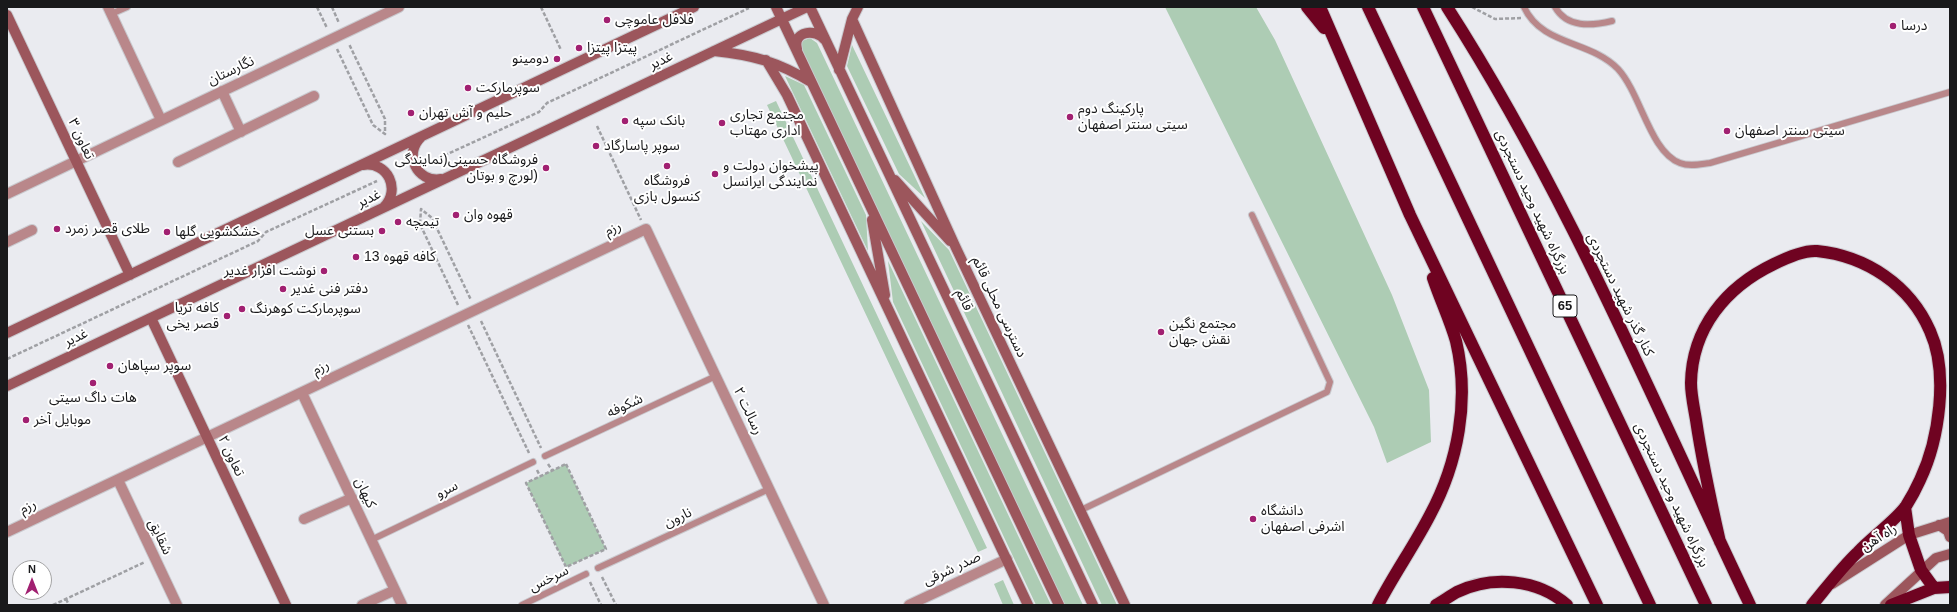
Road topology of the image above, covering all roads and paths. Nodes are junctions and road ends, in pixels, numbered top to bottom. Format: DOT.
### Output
graph roads {
  1 [pos="127,7"];
  2 [pos="317,7"];
  3 [pos="332,7"];
  4 [pos="399,7"];
  5 [pos="541,7"];
  6 [pos="694,7"];
  7 [pos="776,7"];
  8 [pos="809,7"];
  9 [pos="858,7"];
  10 [pos="1308,7"];
  11 [pos="1320,7"];
  12 [pos="1368,7"];
  13 [pos="1423,7"];
  14 [pos="1448,7"];
  15 [pos="1472,7"];
  16 [pos="1524,7"];
  17 [pos="1555,7"];
  18 [pos="110,11"];
  19 [pos="7,15"];
  20 [pos="781,18"];
  21 [pos="1529,18"];
  22 [pos="852,19"];
  23 [pos="1612,21"];
  24 [pos="344,33"];
  25 [pos="332,39"];
  26 [pos="1334,41"];
  27 [pos="826,42"];
  28 [pos="561,50"];
  29 [pos="714,51"];
  30 [pos="798,54"];
  31 [pos="766,60"];
  32 [pos="839,70"];
  33 [pos="811,82"];
  34 [pos="222,91"];
  35 [pos="1950,92"];
  36 [pos="314,96"];
  37 [pos="161,120"];
  38 [pos="597,126"];
  39 [pos="241,132"];
  40 [pos="426,134"];
  41 [pos="76,161"];
  42 [pos="178,162"];
  43 [pos="358,166"];
  44 [pos="888,172"];
  45 [pos="447,178"];
  46 [pos="7,194"];
  47 [pos="870,206"];
  48 [pos="379,210"];
  49 [pos="1252,215"];
  50 [pos="1410,215"];
  51 [pos="32,230"];
  52 [pos="646,230"];
  53 [pos="7,242"];
  54 [pos="956,248"];
  55 [pos="130,275"];
  56 [pos="888,308"];
  57 [pos="476,310"];
  58 [pos="463,315"];
  59 [pos="151,318"];
  60 [pos="7,333"];
  61 [pos="716,376"];
  62 [pos="7,386"];
  63 [pos="302,393"];
  64 [pos="207,437"];
  65 [pos="545,456"];
  66 [pos="533,462"];
  67 [pos="552,470"];
  68 [pos="540,476"];
  69 [pos="118,480"];
  70 [pos="769,488"];
  71 [pos="352,498"];
  72 [pos="1905,507"];
  73 [pos="1079,511"];
  74 [pos="304,519"];
  75 [pos="1950,522"];
  76 [pos="1939,525"];
  77 [pos="7,532"];
  78 [pos="1909,535"];
  79 [pos="1950,537"];
  80 [pos="371,540"];
  81 [pos="1720,542"];
  82 [pos="1950,552"];
  83 [pos="592,554"];
  84 [pos="154,558"];
  85 [pos="1007,559"];
  86 [pos="598,568"];
  87 [pos="1921,570"];
  88 [pos="586,574"];
  89 [pos="1827,587"];
  90 [pos="1950,587"];
  91 [pos="1934,588"];
  92 [pos="395,590"];
  93 [pos="66,599"];
  94 [pos="53,605"];
  95 [pos="69,605"];
  96 [pos="177,605"];
  97 [pos="286,605"];
  98 [pos="362,605"];
  99 [pos="402,605"];
  100 [pos="522,605"];
  101 [pos="616,605"];
  102 [pos="824,605"];
  103 [pos="909,605"];
  104 [pos="1028,605"];
  105 [pos="1059,605"];
  106 [pos="1093,605"];
  107 [pos="1125,605"];
  108 [pos="1378,605"];
  109 [pos="1436,605"];
  110 [pos="1567,605"];
  111 [pos="1597,605"];
  112 [pos="1650,605"];
  113 [pos="1706,605"];
  114 [pos="1750,605"];
  115 [pos="1812,605"];
  116 [pos="1885,605"];
  117 [pos="1891,605"];
  1 -- 18 [label="lane"];
  2 -- 25 [label="path"];
  3 -- 24 [label="path"];
  4 -- 24 [label="street, نگارستان"];
  5 -- 28 [label="path"];
  6 -- 40 [label="main road"];
  7 -- 20 [label="main road"];
  8 -- 20 [label="main road, غدیر"];
  8 -- 27 [label="main road, قائم"];
  9 -- 22 [label="main road"];
  10 -- 26 [label="highway"];
  11 -- 26 [label="highway"];
  12 -- 112 [label="highway"];
  13 -- 113 [label="highway, بزرگراه شهید وحید دستجردی / 65"];
  14 -- 81 [label="highway, کنار گذر شهید دستجردی"];
  15 -- 21 [label="path"];
  16 -- 21 [label="lane"];
  17 -- 23 [label="lane"];
  18 -- 37 [label="street"];
  19 -- 41 [label="main road, تعاون ۳"];
  20 -- 29 [label="main road, غدیر"];
  20 -- 30 [label="main road"];
  21 -- 35 [label="lane"];
  22 -- 32 [label="main road"];
  22 -- 54 [label="main road, دسترسی محلی قائم"];
  24 -- 25 [label="street, نگارستان"];
  24 -- 25 [label="path"];
  25 -- 34 [label="street, نگارستان"];
  26 -- 50 [label="highway"];
  27 -- 30 [label="main road"];
  27 -- 32 [label="main road, قائم"];
  29 -- 31 [label="main road"];
  29 -- 45 [label="main road, غدیر"];
  30 -- 33 [label="main road"];
  31 -- 33 [label="main road"];
  31 -- 56 [label="main road"];
  32 -- 44 [label="main road, قائم"];
  33 -- 47 [label="main road"];
  34 -- 37 [label="street, نگارستان"];
  34 -- 39 [label="street"];
  36 -- 39 [label="street"];
  37 -- 41 [label="street, نگارستان"];
  38 -- 52 [label="path"];
  39 -- 42 [label="street"];
  40 -- 43 [label="main road"];
  40 -- 45 [label="main road"];
  41 -- 46 [label="street, نگارستان"];
  41 -- 55 [label="main road, تعاون ۳"];
  43 -- 48 [label="main road"];
  43 -- 55 [label="main road"];
  44 -- 54 [label="main road"];
  44 -- 106 [label="main road, قائم"];
  45 -- 48 [label="main road, غدیر"];
  47 -- 56 [label="main road"];
  47 -- 105 [label="main road"];
  48 -- 59 [label="main road, غدیر"];
  49 -- 73 [label="lane"];
  50 -- 108 [label="highway"];
  50 -- 111 [label="highway"];
  51 -- 53 [label="street"];
  52 -- 57 [label="street, رزم"];
  52 -- 61 [label="street, رسالت ۲"];
  54 -- 73 [label="main road, دسترسی محلی قائم"];
  55 -- 60 [label="main road"];
  56 -- 85 [label="main road"];
  57 -- 58 [label="street, رزم"];
  57 -- 58 [label="path"];
  57 -- 65 [label="path"];
  58 -- 63 [label="street, رزم"];
  58 -- 66 [label="path"];
  59 -- 62 [label="main road, غدیر"];
  59 -- 64 [label="main road, تعاون ۲"];
  61 -- 65 [label="lane, شکوفه"];
  61 -- 70 [label="street, رسالت ۲"];
  63 -- 64 [label="street, رزم"];
  63 -- 71 [label="street, کیهان"];
  64 -- 69 [label="street, رزم"];
  64 -- 97 [label="main road, تعاون ۲"];
  65 -- 67 [label="path"];
  66 -- 68 [label="path"];
  66 -- 80 [label="lane, سرو"];
  67 -- 68 [label="path"];
  67 -- 83 [label="path"];
  68 -- 83 [label="path"];
  69 -- 77 [label="street, رزم"];
  69 -- 84 [label="street, شقایق"];
  70 -- 86 [label="lane, نارون"];
  70 -- 102 [label="street, رسالت ۲"];
  71 -- 74 [label="street"];
  71 -- 80 [label="street, کیهان"];
  72 -- 78 [label="highway"];
  72 -- 81 [label="highway"];
  72 -- 89 [label="highway"];
  73 -- 107 [label="main road, دسترسی محلی قائم"];
  75 -- 76 [label="main road, راه آهن"];
  76 -- 78 [label="main road, راه آهن"];
  76 -- 79 [label="main road"];
  78 -- 87 [label="highway"];
  78 -- 89 [label="main road, راه آهن"];
  80 -- 92 [label="street, کیهان"];
  81 -- 114 [label="highway, کنار گذر شهید دستجردی"];
  82 -- 87 [label="main road"];
  83 -- 86 [label="path"];
  84 -- 93 [label="path"];
  84 -- 96 [label="street, شقایق"];
  85 -- 103 [label="street, صدر شرقی"];
  85 -- 104 [label="main road"];
  86 -- 101 [label="path"];
  87 -- 91 [label="highway"];
  87 -- 116 [label="main road"];
  88 -- 100 [label="lane, سرخس"];
  89 -- 115 [label="highway"];
  90 -- 91 [label="highway"];
  91 -- 117 [label="highway"];
  92 -- 98 [label="street"];
  92 -- 99 [label="street, کیهان"];
  93 -- 94 [label="path"];
  93 -- 95 [label="path"];
  109 -- 110 [label="highway"];
}
